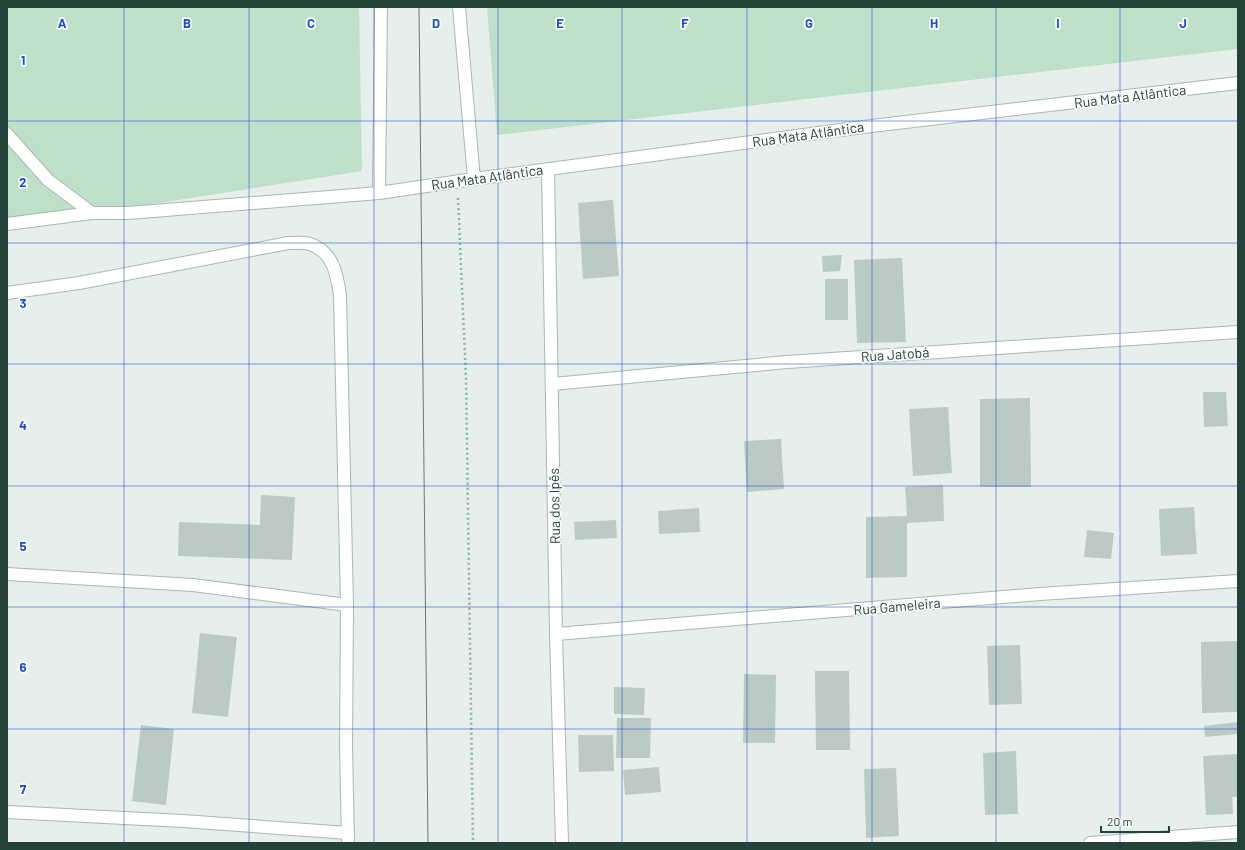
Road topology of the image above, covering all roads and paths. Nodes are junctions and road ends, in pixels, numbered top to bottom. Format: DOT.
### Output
graph roads {
  1 [pos="381,7"];
  2 [pos="459,7"];
  3 [pos="1238,83"];
  4 [pos="7,134"];
  5 [pos="548,169"];
  6 [pos="474,179"];
  7 [pos="457,182"];
  8 [pos="379,193"];
  9 [pos="92,213"];
  10 [pos="7,224"];
  11 [pos="7,292"];
  12 [pos="1238,332"];
  13 [pos="553,384"];
  14 [pos="7,574"];
  15 [pos="1238,581"];
  16 [pos="347,604"];
  17 [pos="556,634"];
  18 [pos="7,812"];
  19 [pos="1238,832"];
  20 [pos="348,838"];
  21 [pos="473,843"];
  22 [pos="562,843"];
  23 [pos="1090,843"];
  1 -- 8 [label="street"];
  2 -- 6 [label="street"];
  3 -- 5 [label="street, Rua Mata Atlântica"];
  4 -- 9 [label="street"];
  5 -- 6 [label="street, Rua Mata Atlântica"];
  5 -- 13 [label="street, Rua dos Ipês"];
  6 -- 7 [label="street, Rua Mata Atlântica"];
  7 -- 8 [label="street, Rua Mata Atlântica"];
  7 -- 21 [label="path"];
  8 -- 9 [label="street, Rua Mata Atlântica"];
  9 -- 10 [label="street"];
  11 -- 16 [label="street"];
  12 -- 13 [label="street, Rua Jatobá"];
  13 -- 17 [label="street, Rua dos Ipês"];
  14 -- 16 [label="street"];
  15 -- 17 [label="street, Rua Gameleira"];
  16 -- 20 [label="street"];
  17 -- 22 [label="street, Rua dos Ipês"];
  18 -- 20 [label="street"];
  19 -- 23 [label="street"];
}
